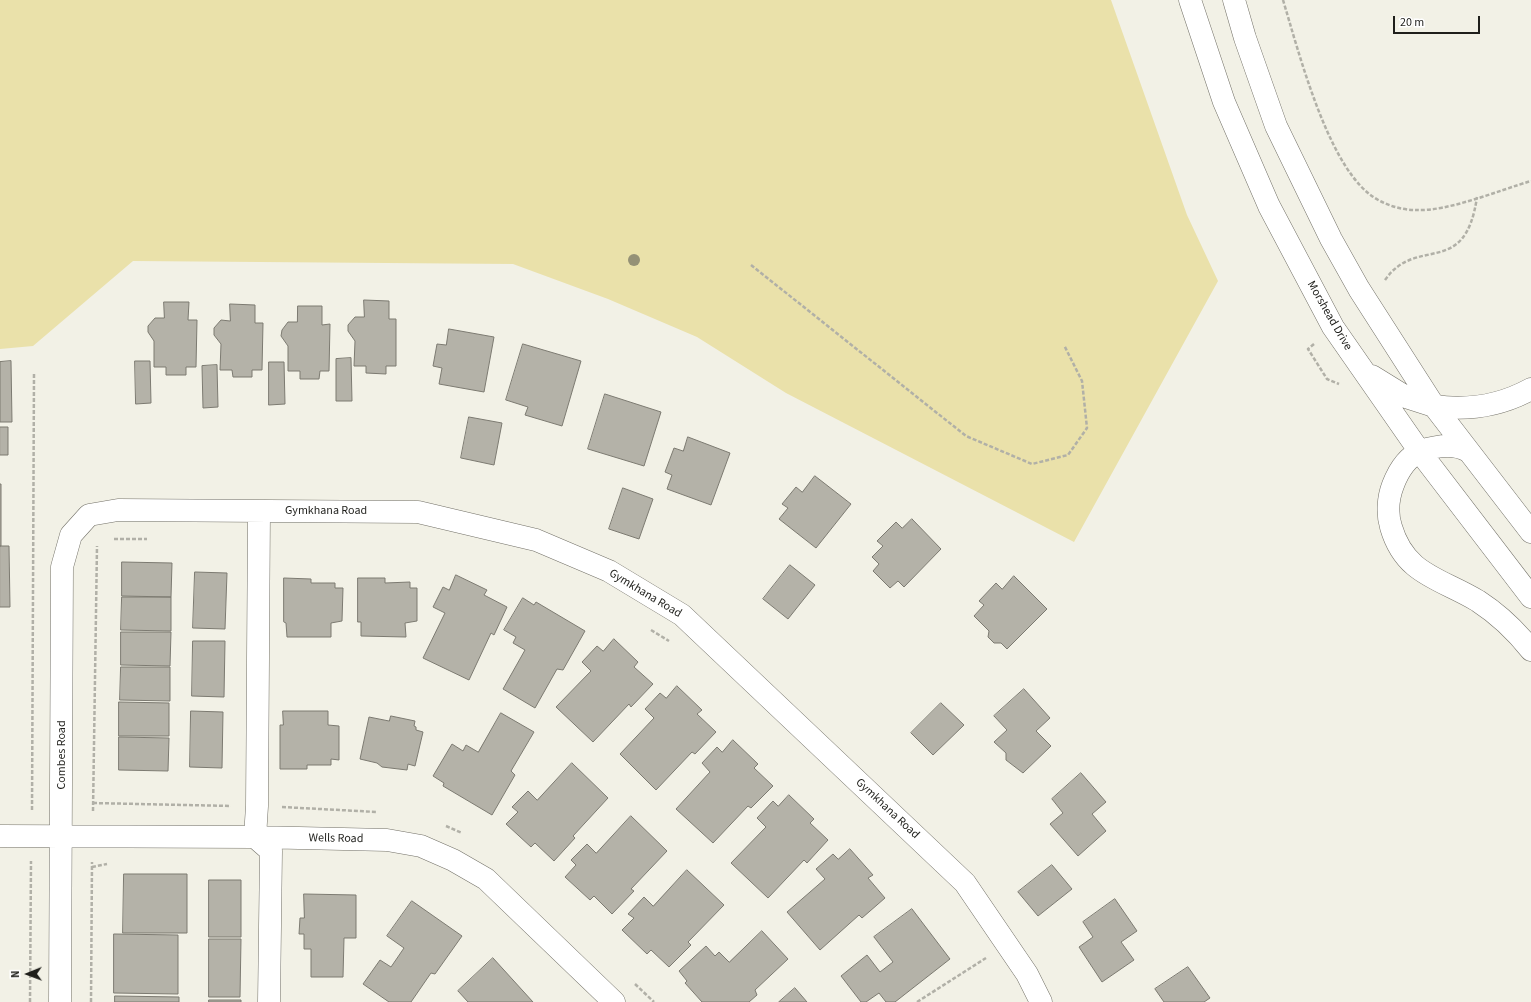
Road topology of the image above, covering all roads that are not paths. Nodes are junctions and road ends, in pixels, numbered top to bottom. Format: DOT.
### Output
graph roads {
  1 [pos="1190,0"];
  2 [pos="1234,0"];
  3 [pos="1348,350"];
  4 [pos="1531,389"];
  5 [pos="1434,406"];
  6 [pos="1468,451"];
  7 [pos="1420,452"];
  8 [pos="259,511"];
  9 [pos="89,515"];
  10 [pos="1531,532"];
  11 [pos="1531,597"];
  12 [pos="1531,650"];
  13 [pos="0,836"];
  14 [pos="62,836"];
  15 [pos="255,837"];
  16 [pos="60,1002"];
  17 [pos="269,1002"];
  18 [pos="614,1002"];
  19 [pos="1041,1002"];
  1 -- 3 [label="main road, Morshead Drive"];
  2 -- 5 [label="main road"];
  3 -- 5 [label="main road"];
  3 -- 7 [label="main road, Morshead Drive"];
  4 -- 5 [label="main road"];
  5 -- 6 [label="main road"];
  6 -- 7 [label="main road"];
  6 -- 10 [label="main road"];
  7 -- 11 [label="main road, Morshead Drive"];
  7 -- 12 [label="main road"];
  8 -- 9 [label="main road, Gymkhana Road"];
  8 -- 15 [label="main road"];
  8 -- 19 [label="main road, Gymkhana Road"];
  9 -- 14 [label="main road, Combes Road"];
  13 -- 14 [label="main road, Wells Road"];
  14 -- 15 [label="main road, Wells Road"];
  14 -- 16 [label="main road, Combes Road"];
  15 -- 17 [label="main road"];
  15 -- 18 [label="main road, Wells Road"];
}
